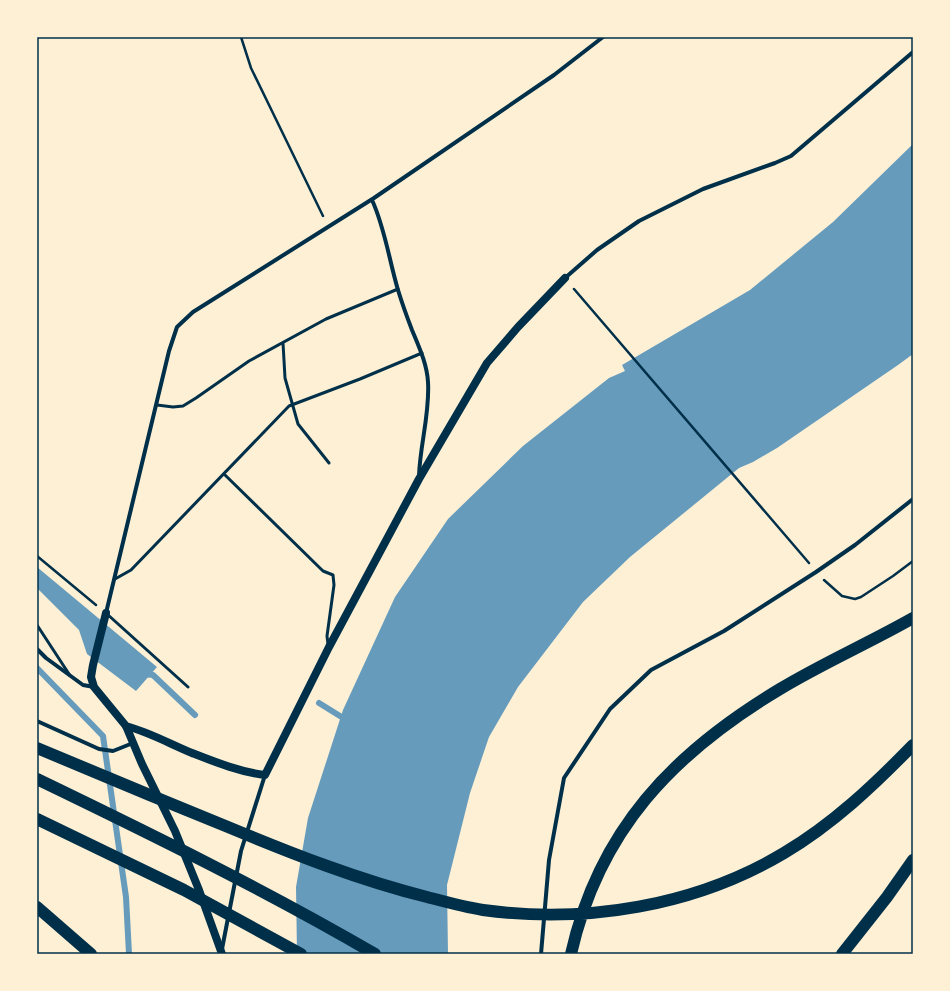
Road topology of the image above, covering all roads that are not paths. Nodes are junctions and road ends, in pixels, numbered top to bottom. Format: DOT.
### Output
graph roads {
  1 [pos="603,37"];
  2 [pos="913,52"];
  3 [pos="372,200"];
  4 [pos="565,278"];
  5 [pos="398,289"];
  6 [pos="283,342"];
  7 [pos="422,353"];
  8 [pos="156,405"];
  9 [pos="293,405"];
  10 [pos="328,463"];
  11 [pos="224,474"];
  12 [pos="419,480"];
  13 [pos="913,499"];
  14 [pos="115,579"];
  15 [pos="105,616"];
  16 [pos="913,618"];
  17 [pos="37,625"];
  18 [pos="329,647"];
  19 [pos="37,649"];
  20 [pos="70,676"];
  21 [pos="94,687"];
  22 [pos="188,687"];
  23 [pos="37,721"];
  24 [pos="126,726"];
  25 [pos="134,742"];
  26 [pos="913,745"];
  27 [pos="37,748"];
  28 [pos="265,775"];
  29 [pos="37,779"];
  30 [pos="37,819"];
  31 [pos="913,860"];
  32 [pos="37,907"];
  33 [pos="91,954"];
  34 [pos="222,954"];
  35 [pos="301,954"];
  36 [pos="375,954"];
  37 [pos="541,954"];
  38 [pos="571,954"];
  39 [pos="842,954"];
  1 -- 3 [label="street"];
  2 -- 4 [label="street"];
  3 -- 5 [label="street"];
  3 -- 8 [label="street"];
  4 -- 12 [label="main road"];
  5 -- 6 [label="lane"];
  5 -- 7 [label="street"];
  6 -- 8 [label="lane"];
  6 -- 9 [label="lane"];
  7 -- 9 [label="lane"];
  7 -- 12 [label="street"];
  8 -- 14 [label="street"];
  9 -- 10 [label="lane"];
  9 -- 11 [label="lane"];
  11 -- 14 [label="lane"];
  11 -- 18 [label="lane"];
  12 -- 18 [label="main road"];
  13 -- 37 [label="street"];
  14 -- 15 [label="street"];
  15 -- 21 [label="main road"];
  15 -- 22 [label="lane"];
  16 -- 38 [label="highway"];
  17 -- 20 [label="lane"];
  18 -- 28 [label="main road"];
  19 -- 20 [label="street"];
  20 -- 21 [label="street"];
  21 -- 24 [label="main road"];
  23 -- 25 [label="street"];
  24 -- 25 [label="main road"];
  24 -- 28 [label="main road"];
  25 -- 34 [label="main road"];
  26 -- 27 [label="highway"];
  28 -- 34 [label="street"];
  29 -- 36 [label="highway"];
  30 -- 35 [label="highway"];
  31 -- 39 [label="highway"];
  32 -- 33 [label="highway"];
}
